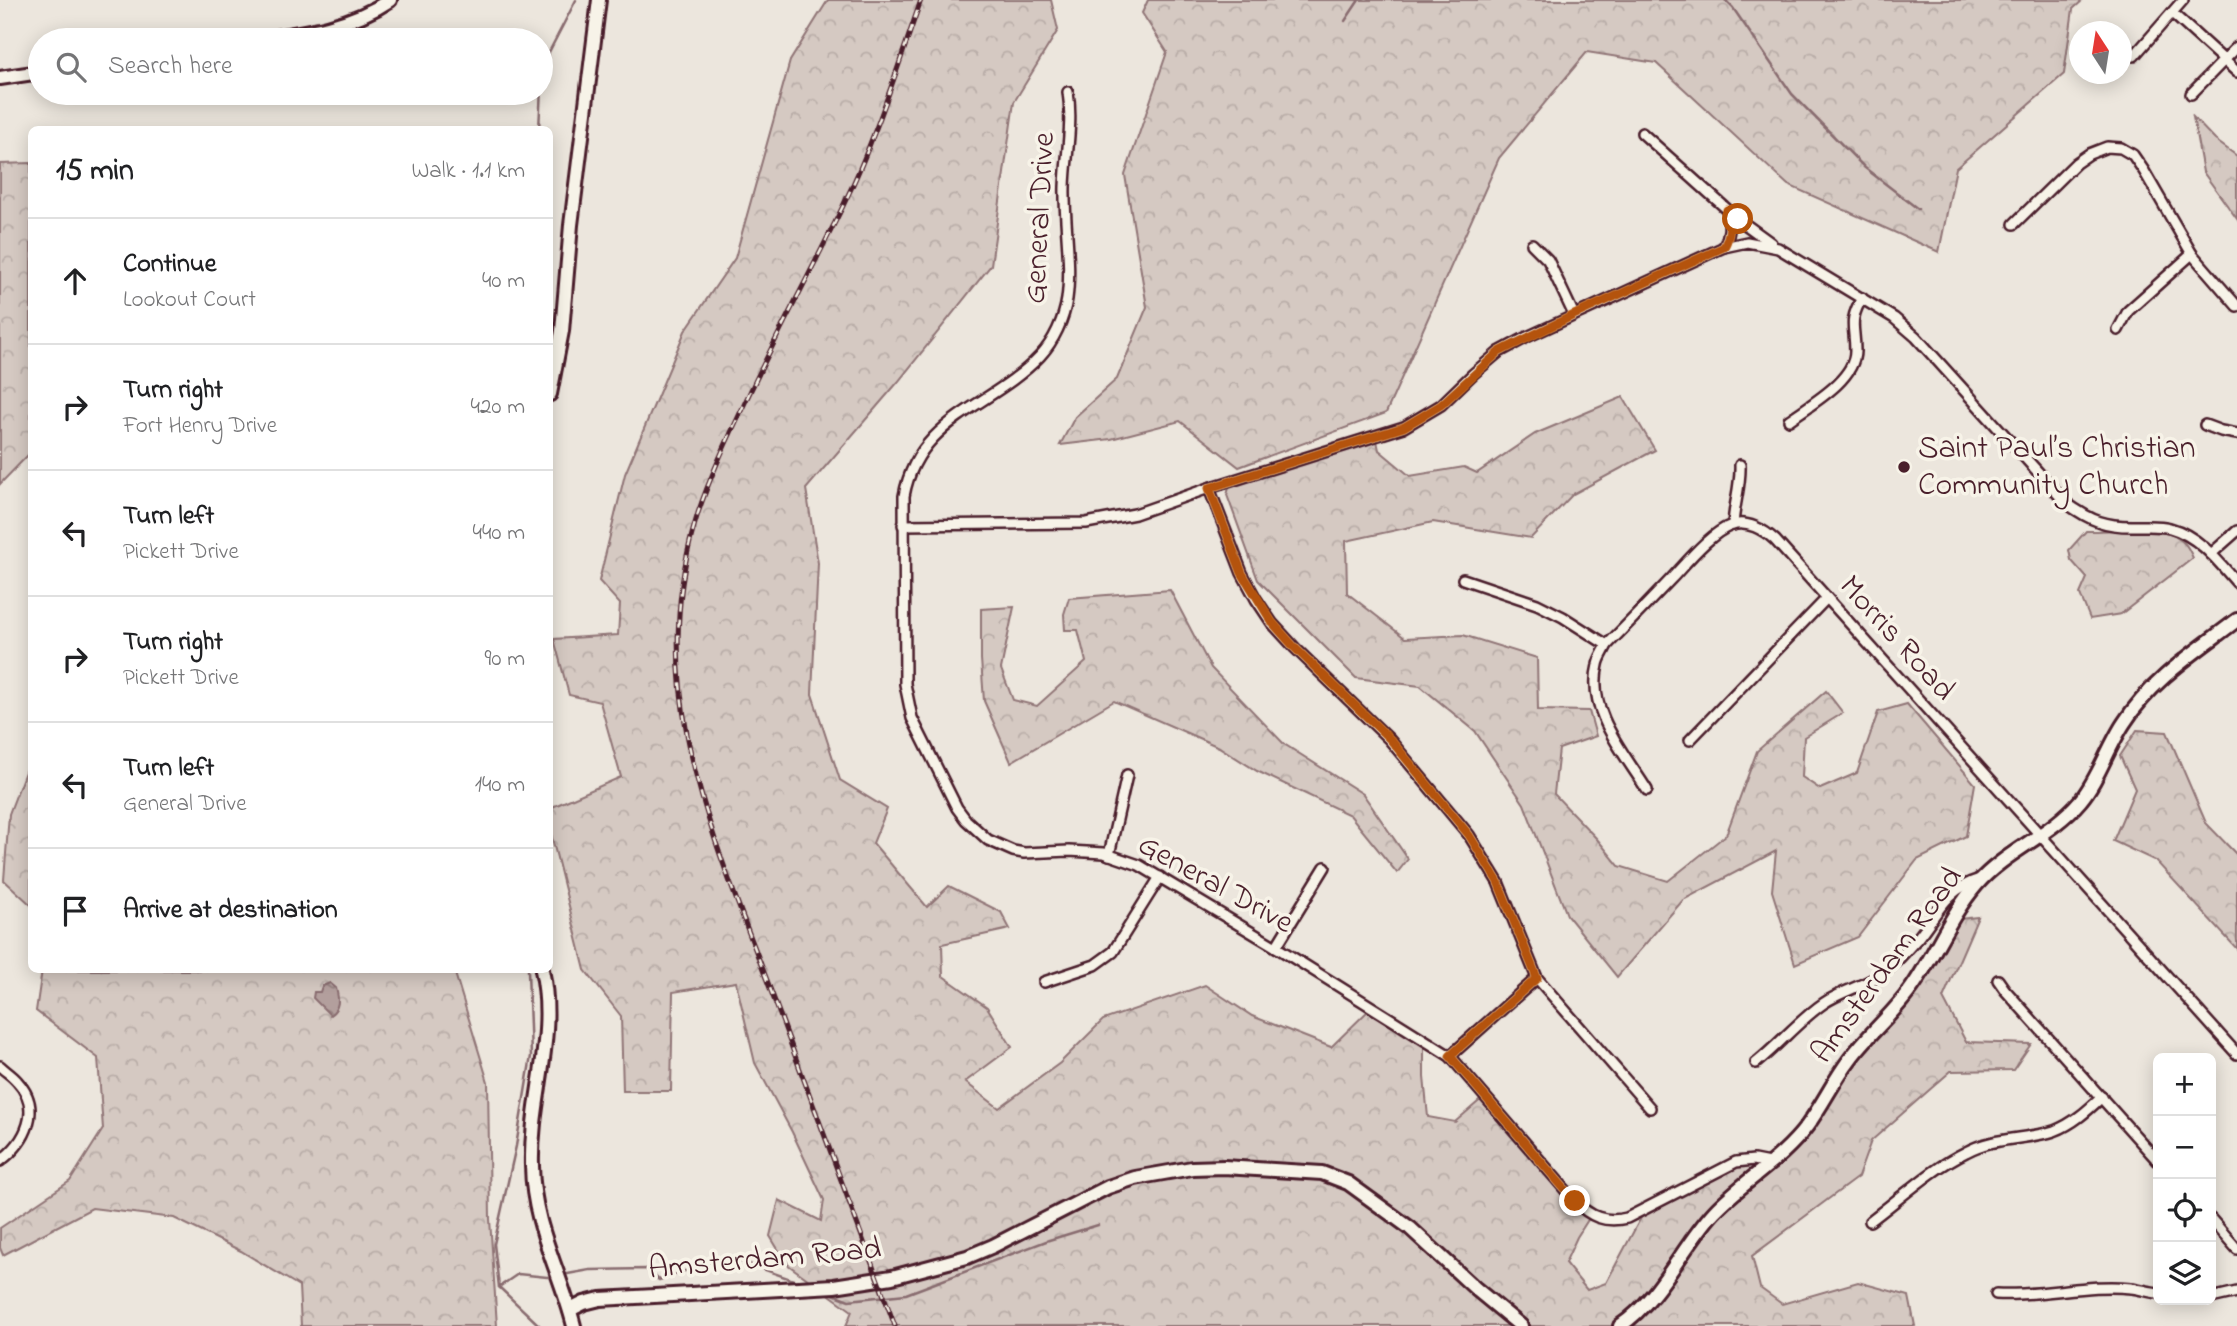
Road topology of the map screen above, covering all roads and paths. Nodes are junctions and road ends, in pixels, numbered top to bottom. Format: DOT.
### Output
graph roads {
  1 [pos="390,0"];
  2 [pos="599,0"];
  3 [pos="2183,0"];
  4 [pos="2172,13"];
  5 [pos="327,28"];
  6 [pos="2237,47"];
  7 [pos="2134,56"];
  8 [pos="2223,60"];
  9 [pos="2237,72"];
  10 [pos="28,74"];
  11 [pos="0,78"];
  12 [pos="1068,92"];
  13 [pos="2191,93"];
  14 [pos="1642,133"];
  15 [pos="1727,210"];
  16 [pos="2014,224"];
  17 [pos="1532,244"];
  18 [pos="1724,247"];
  19 [pos="1778,248"];
  20 [pos="2192,254"];
  21 [pos="1862,298"];
  22 [pos="2237,306"];
  23 [pos="1574,315"];
  24 [pos="2118,330"];
  25 [pos="553,378"];
  26 [pos="1789,420"];
  27 [pos="2205,425"];
  28 [pos="2237,434"];
  29 [pos="1740,466"];
  30 [pos="1209,488"];
  31 [pos="903,525"];
  32 [pos="1733,525"];
  33 [pos="2237,531"];
  34 [pos="2211,554"];
  35 [pos="1463,579"];
  36 [pos="2237,583"];
  37 [pos="1827,598"];
  38 [pos="2237,620"];
  39 [pos="1607,645"];
  40 [pos="1689,740"];
  41 [pos="1127,775"];
  42 [pos="1647,790"];
  43 [pos="2039,834"];
  44 [pos="1109,855"];
  45 [pos="1325,867"];
  46 [pos="1160,877"];
  47 [pos="1981,879"];
  48 [pos="1276,947"];
  49 [pos="542,973"];
  50 [pos="1537,978"];
  51 [pos="1998,980"];
  52 [pos="1044,982"];
  53 [pos="2237,1054"];
  54 [pos="1450,1056"];
  55 [pos="1756,1063"];
  56 [pos="0,1066"];
  57 [pos="2102,1097"];
  58 [pos="1650,1108"];
  59 [pos="2153,1155"];
  60 [pos="0,1161"];
  61 [pos="1769,1163"];
  62 [pos="1870,1221"];
  63 [pos="2216,1225"];
  64 [pos="2237,1249"];
  65 [pos="2153,1292"];
  66 [pos="2237,1292"];
  67 [pos="1996,1294"];
  68 [pos="2216,1297"];
  69 [pos="570,1310"];
  70 [pos="574,1326"];
  71 [pos="1521,1326"];
  72 [pos="1620,1326"];
  1 -- 5 [label="street"];
  2 -- 25 [label="street"];
  3 -- 4 [label="street"];
  4 -- 7 [label="street"];
  4 -- 8 [label="street"];
  6 -- 8 [label="street"];
  8 -- 9 [label="street"];
  8 -- 13 [label="street"];
  10 -- 11 [label="street"];
  12 -- 31 [label="street, General Drive"];
  14 -- 15 [label="street"];
  15 -- 18 [label="street"];
  15 -- 19 [label="street"];
  16 -- 20 [label="street"];
  17 -- 23 [label="street"];
  18 -- 19 [label="street"];
  18 -- 23 [label="street"];
  19 -- 21 [label="street"];
  20 -- 22 [label="street"];
  20 -- 24 [label="street"];
  21 -- 26 [label="street"];
  21 -- 34 [label="street"];
  23 -- 30 [label="street"];
  27 -- 28 [label="street"];
  29 -- 32 [label="street"];
  30 -- 31 [label="street"];
  30 -- 50 [label="street"];
  31 -- 44 [label="street, General Drive"];
  32 -- 37 [label="street, Morris Road"];
  32 -- 39 [label="street"];
  33 -- 34 [label="street"];
  34 -- 36 [label="street"];
  35 -- 39 [label="street"];
  37 -- 40 [label="street"];
  37 -- 43 [label="street, Morris Road"];
  38 -- 43 [label="street, Amsterdam Road"];
  39 -- 42 [label="street"];
  41 -- 44 [label="street"];
  43 -- 47 [label="street, Amsterdam Road"];
  43 -- 53 [label="street, Morris Road"];
  44 -- 46 [label="street, General Drive"];
  45 -- 48 [label="street"];
  46 -- 48 [label="street, General Drive"];
  46 -- 52 [label="street"];
  47 -- 55 [label="street"];
  47 -- 61 [label="street, Amsterdam Road"];
  48 -- 54 [label="street, General Drive"];
  49 -- 69 [label="street"];
  50 -- 54 [label="street"];
  50 -- 58 [label="street"];
  51 -- 57 [label="street"];
  54 -- 61 [label="street, General Drive"];
  56 -- 60 [label="street"];
  57 -- 59 [label="street"];
  57 -- 62 [label="street"];
  61 -- 72 [label="street, Amsterdam Road"];
  63 -- 64 [label="street"];
  65 -- 67 [label="street"];
  66 -- 68 [label="street"];
  69 -- 70 [label="street"];
  69 -- 71 [label="street, Amsterdam Road"];
}
